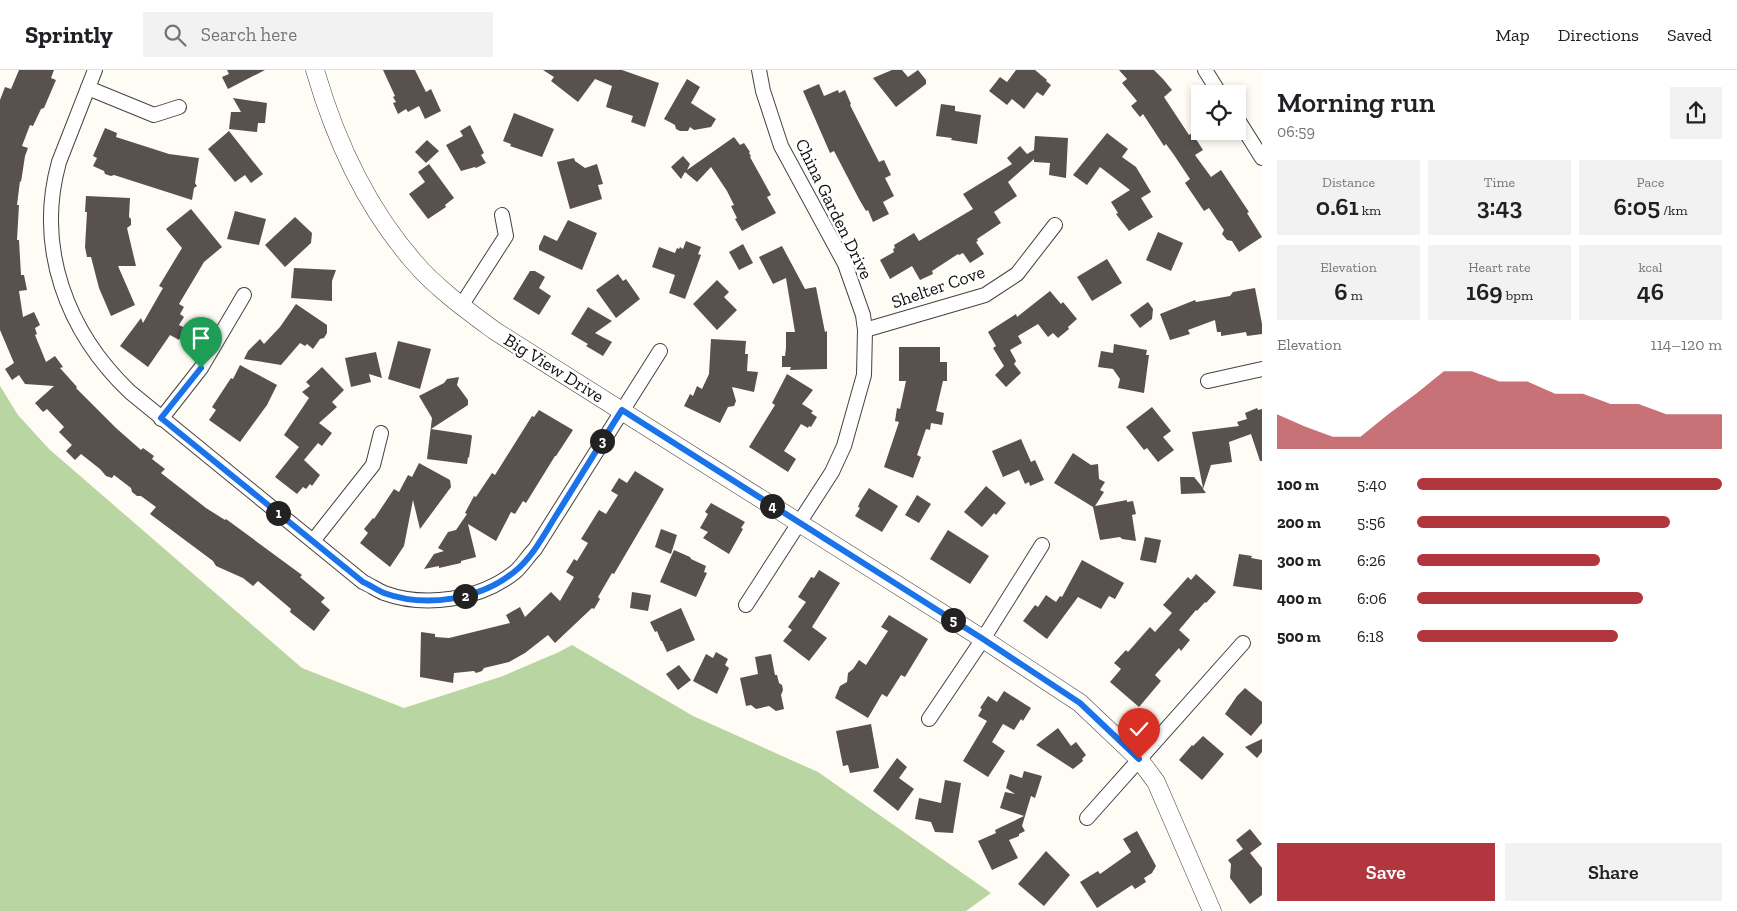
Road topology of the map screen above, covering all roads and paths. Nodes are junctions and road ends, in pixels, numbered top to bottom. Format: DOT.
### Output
graph roads {
  1 [pos="95,70"];
  2 [pos="315,70"];
  3 [pos="759,70"];
  4 [pos="1205,70"];
  5 [pos="1214,85"];
  6 [pos="88,88"];
  7 [pos="179,107"];
  8 [pos="1246,133"];
  9 [pos="1262,158"];
  10 [pos="502,215"];
  11 [pos="1055,225"];
  12 [pos="244,294"];
  13 [pos="461,306"];
  14 [pos="865,330"];
  15 [pos="660,351"];
  16 [pos="1262,369"];
  17 [pos="1208,381"];
  18 [pos="622,410"];
  19 [pos="161,418"];
  20 [pos="381,433"];
  21 [pos="798,523"];
  22 [pos="313,541"];
  23 [pos="1042,544"];
  24 [pos="746,605"];
  25 [pos="983,639"];
  26 [pos="1243,643"];
  27 [pos="929,718"];
  28 [pos="1139,759"];
  29 [pos="1086,818"];
  30 [pos="1212,911"];
  1 -- 6 [label="street"];
  2 -- 13 [label="street, Big View Drive"];
  3 -- 14 [label="street, China Garden Drive"];
  4 -- 5 [label="street"];
  6 -- 7 [label="street"];
  6 -- 19 [label="street"];
  8 -- 9 [label="street"];
  10 -- 13 [label="street"];
  11 -- 14 [label="street, Shelter Cove"];
  12 -- 19 [label="street"];
  13 -- 18 [label="street, Big View Drive"];
  14 -- 21 [label="street, China Garden Drive"];
  15 -- 18 [label="street"];
  16 -- 17 [label="street"];
  18 -- 21 [label="street, Big View Drive"];
  18 -- 22 [label="street"];
  19 -- 22 [label="street"];
  20 -- 22 [label="street"];
  21 -- 24 [label="street, China Garden Drive"];
  21 -- 25 [label="street, Big View Drive"];
  23 -- 25 [label="street"];
  25 -- 27 [label="street"];
  25 -- 28 [label="street, Big View Drive"];
  26 -- 28 [label="street"];
  28 -- 29 [label="street"];
  28 -- 30 [label="street, Big View Drive"];
}
